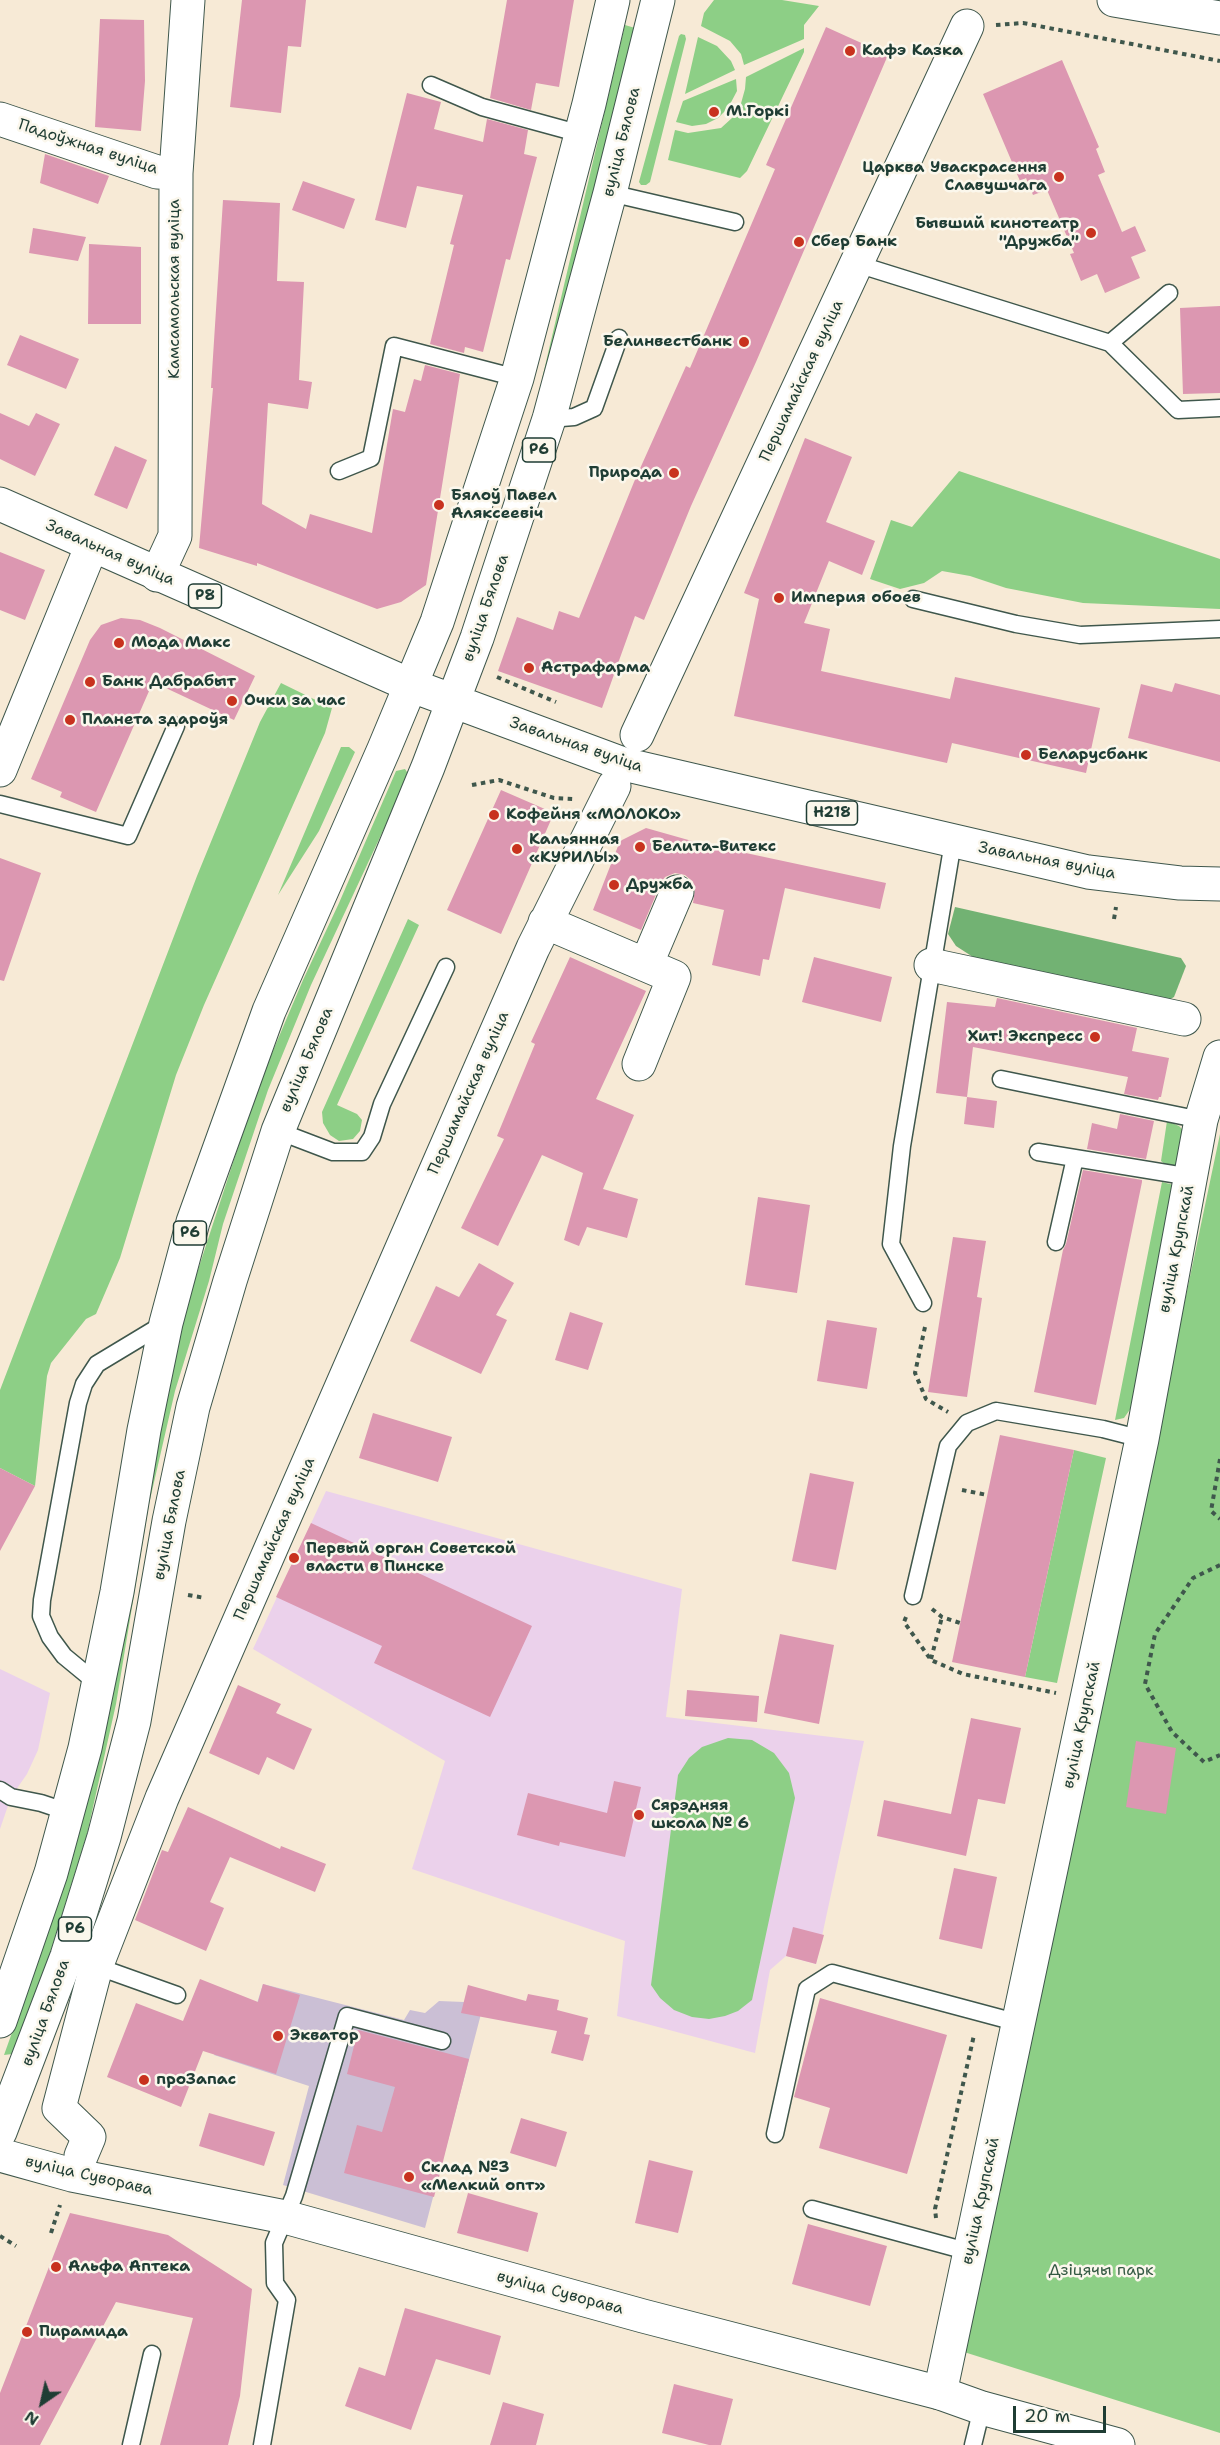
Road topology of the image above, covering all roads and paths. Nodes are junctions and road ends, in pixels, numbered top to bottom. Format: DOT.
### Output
graph roads {
  1 [pos="188,0"];
  2 [pos="613,0"];
  3 [pos="658,0"];
  4 [pos="1114,0"];
  5 [pos="1220,18"];
  6 [pos="981,26"];
  7 [pos="1220,61"];
  8 [pos="431,85"];
  9 [pos="0,118"];
  10 [pos="581,135"];
  11 [pos="176,173"];
  12 [pos="610,193"];
  13 [pos="735,222"];
  14 [pos="857,264"];
  15 [pos="1169,293"];
  16 [pos="619,339"];
  17 [pos="1110,343"];
  18 [pos="517,378"];
  19 [pos="1220,408"];
  20 [pos="549,419"];
  21 [pos="339,471"];
  22 [pos="0,504"];
  23 [pos="92,545"];
  24 [pos="157,575"];
  25 [pos="913,599"];
  26 [pos="1220,629"];
  27 [pos="411,685"];
  28 [pos="454,702"];
  29 [pos="176,726"];
  30 [pos="638,735"];
  31 [pos="0,770"];
  32 [pos="472,785"];
  33 [pos="610,793"];
  34 [pos="0,804"];
  35 [pos="953,842"];
  36 [pos="1220,884"];
  37 [pos="677,892"];
  38 [pos="545,922"];
  39 [pos="646,965"];
  40 [pos="932,965"];
  41 [pos="446,967"];
  42 [pos="1184,1019"];
  43 [pos="1220,1057"];
  44 [pos="639,1064"];
  45 [pos="1001,1079"];
  46 [pos="1202,1120"];
  47 [pos="278,1131"];
  48 [pos="1038,1152"];
  49 [pos="1075,1158"];
  50 [pos="1191,1177"];
  51 [pos="1056,1242"];
  52 [pos="923,1303"];
  53 [pos="166,1323"];
  54 [pos="967,1423"];
  55 [pos="1142,1439"];
  56 [pos="1220,1459"];
  57 [pos="959,1489"];
  58 [pos="987,1495"];
  59 [pos="1220,1519"];
  60 [pos="1220,1565"];
  61 [pos="920,1600"];
  62 [pos="942,1617"];
  63 [pos="960,1623"];
  64 [pos="931,1660"];
  65 [pos="98,1684"];
  66 [pos="1059,1693"];
  67 [pos="1220,1755"];
  68 [pos="0,1790"];
  69 [pos="68,1812"];
  70 [pos="82,1962"];
  71 [pos="177,1995"];
  72 [pos="0,2021"];
  73 [pos="1019,2023"];
  74 [pos="442,2040"];
  75 [pos="0,2132"];
  76 [pos="776,2134"];
  77 [pos="0,2155"];
  78 [pos="81,2156"];
  79 [pos="61,2201"];
  80 [pos="812,2209"];
  81 [pos="285,2217"];
  82 [pos="51,2233"];
  83 [pos="0,2236"];
  84 [pos="16,2246"];
  85 [pos="970,2252"];
  86 [pos="152,2354"];
  87 [pos="940,2393"];
  88 [pos="982,2408"];
  89 [pos="130,2445"];
  90 [pos="262,2445"];
  91 [pos="973,2445"];
  92 [pos="1118,2445"];
  1 -- 11 [label="street, Камсамольская вуліца"];
  2 -- 10 [label="street, Р6"];
  3 -- 12 [label="street, вуліца Бялова / Р6"];
  4 -- 5 [label="street"];
  6 -- 7 [label="path"];
  6 -- 14 [label="street, Першамайская вуліца"];
  8 -- 10 [label="lane"];
  9 -- 11 [label="street, Падоўжная вуліца"];
  10 -- 18 [label="street, Р6"];
  11 -- 24 [label="street, Камсамольская вуліца"];
  12 -- 13 [label="lane"];
  12 -- 20 [label="street, вуліца Бялова / Р6"];
  14 -- 17 [label="lane"];
  14 -- 30 [label="street, Першамайская вуліца"];
  15 -- 17 [label="lane"];
  16 -- 20 [label="lane"];
  17 -- 19 [label="lane"];
  18 -- 21 [label="lane"];
  18 -- 27 [label="street, Р6"];
  20 -- 28 [label="street, вуліца Бялова / Р6"];
  22 -- 23 [label="street, Завальная вуліца / Р8"];
  23 -- 24 [label="street, Завальная вуліца / Р8"];
  23 -- 31 [label="street"];
  24 -- 27 [label="street, Завальная вуліца / Р8"];
  25 -- 26 [label="lane"];
  27 -- 28 [label="street, Завальная вуліца / Р8"];
  27 -- 53 [label="street, Р6"];
  28 -- 35 [label="street, Завальная вуліца / Н218"];
  28 -- 47 [label="street, вуліца Бялова / Р6"];
  29 -- 34 [label="lane"];
  32 -- 33 [label="path"];
  33 -- 38 [label="street, Першамайская вуліца"];
  35 -- 36 [label="street, Завальная вуліца / Н218"];
  35 -- 40 [label="lane"];
  37 -- 39 [label="street"];
  38 -- 39 [label="street"];
  38 -- 70 [label="street, Першамайская вуліца"];
  39 -- 44 [label="street"];
  40 -- 42 [label="street"];
  40 -- 52 [label="lane"];
  41 -- 47 [label="lane"];
  43 -- 46 [label="street, вуліца Крупскай"];
  45 -- 46 [label="lane"];
  46 -- 50 [label="street, вуліца Крупскай"];
  47 -- 70 [label="street, вуліца Бялова / Р6"];
  48 -- 49 [label="lane"];
  49 -- 50 [label="lane"];
  49 -- 51 [label="lane"];
  50 -- 55 [label="street, вуліца Крупскай"];
  52 -- 54 [label="path"];
  53 -- 65 [label="street, Р6"];
  53 -- 65 [label="lane"];
  54 -- 55 [label="lane"];
  54 -- 61 [label="lane"];
  55 -- 73 [label="street, вуліца Крупскай"];
  56 -- 59 [label="path"];
  57 -- 58 [label="path"];
  60 -- 67 [label="path"];
  61 -- 62 [label="path"];
  61 -- 64 [label="path"];
  62 -- 63 [label="path"];
  62 -- 64 [label="path"];
  64 -- 66 [label="path"];
  65 -- 69 [label="street, Р6"];
  68 -- 69 [label="lane"];
  69 -- 72 [label="street, Р6"];
  70 -- 71 [label="lane"];
  70 -- 75 [label="street, вуліца Бялова / Р6"];
  70 -- 78 [label="street, Першамайская вуліца"];
  73 -- 76 [label="lane"];
  73 -- 85 [label="street, вуліца Крупскай"];
  74 -- 81 [label="lane"];
  77 -- 81 [label="street, вуліца Суворава"];
  79 -- 82 [label="path"];
  80 -- 85 [label="lane"];
  81 -- 87 [label="street, вуліца Суворава"];
  81 -- 90 [label="lane"];
  83 -- 84 [label="path"];
  85 -- 87 [label="street, вуліца Крупскай"];
  86 -- 89 [label="lane"];
  87 -- 88 [label="street, вуліца Суворава"];
  88 -- 91 [label="lane"];
  88 -- 92 [label="street, вуліца Суворава"];
}
